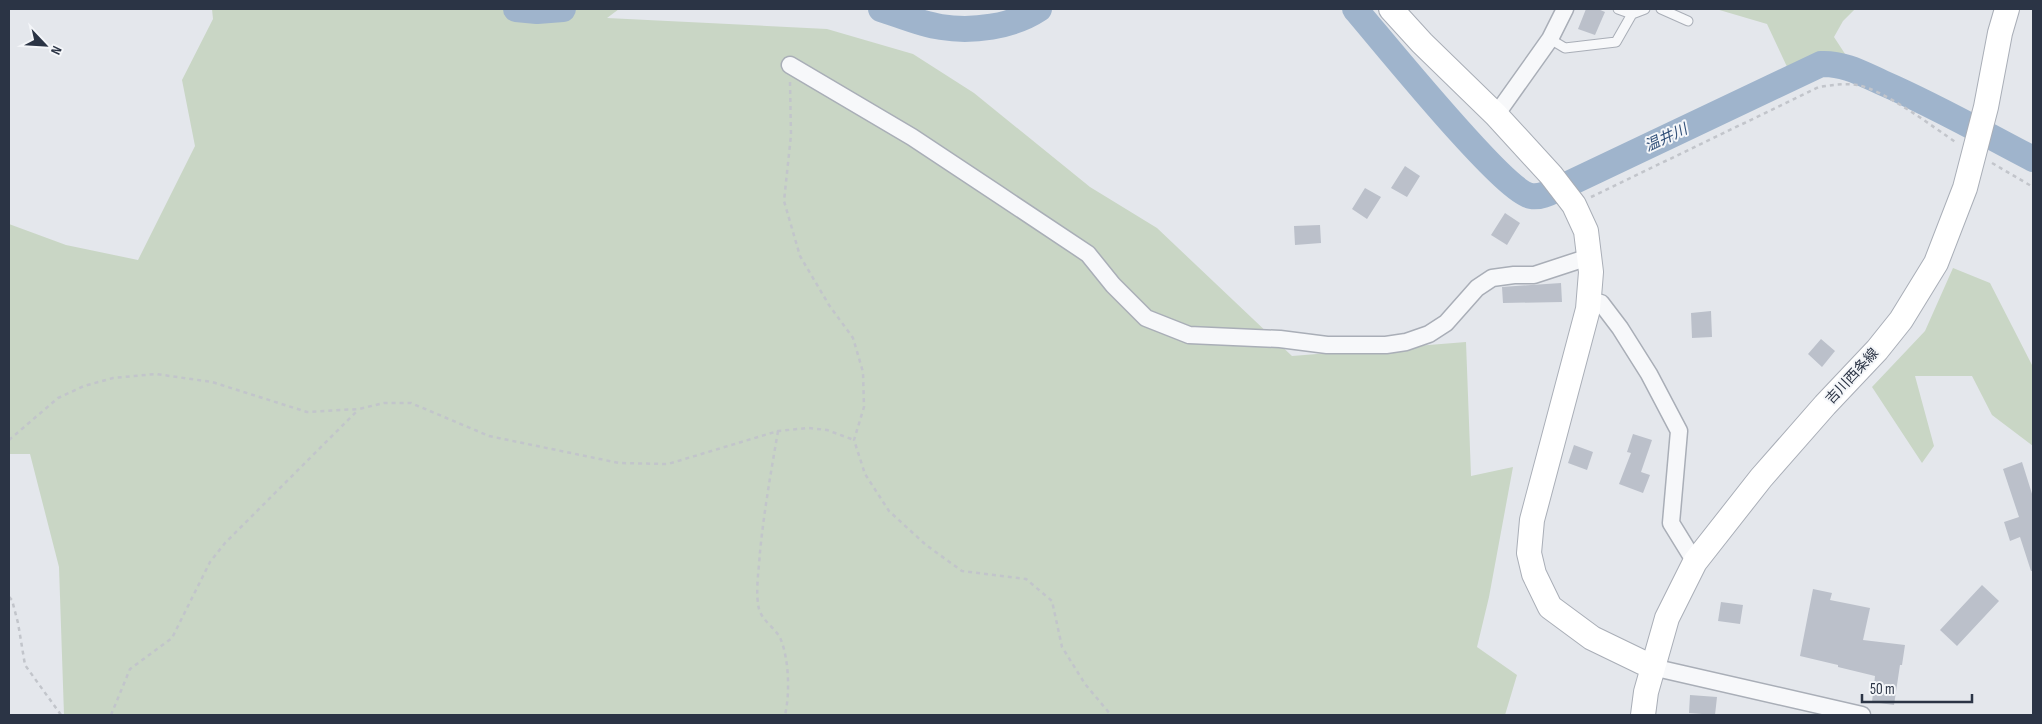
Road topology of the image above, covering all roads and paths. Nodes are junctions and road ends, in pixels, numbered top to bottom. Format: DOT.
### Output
graph roads {
  1 [pos="1391,9"];
  2 [pos="1565,9"];
  3 [pos="1618,9"];
  4 [pos="1645,9"];
  5 [pos="1661,9"];
  6 [pos="2007,9"];
  7 [pos="1632,14"];
  8 [pos="1688,20"];
  9 [pos="1550,39"];
  10 [pos="790,66"];
  11 [pos="1496,115"];
  12 [pos="1976,149"];
  13 [pos="2033,187"];
  14 [pos="1573,203"];
  15 [pos="1589,257"];
  16 [pos="1589,301"];
  17 [pos="359,409"];
  18 [pos="778,431"];
  19 [pos="9,440"];
  20 [pos="854,440"];
  21 [pos="1695,562"];
  22 [pos="9,597"];
  23 [pos="1652,667"];
  24 [pos="61,715"];
  25 [pos="111,715"];
  26 [pos="785,715"];
  27 [pos="1111,715"];
  28 [pos="1643,715"];
  29 [pos="1862,715"];
  1 -- 11 [label="street"];
  2 -- 9 [label="street"];
  3 -- 7 [label="lane"];
  4 -- 7 [label="lane"];
  5 -- 8 [label="lane"];
  6 -- 12 [label="street, 吉川西条線"];
  7 -- 9 [label="lane"];
  9 -- 11 [label="street"];
  10 -- 15 [label="street"];
  10 -- 20 [label="path"];
  11 -- 14 [label="street"];
  12 -- 13 [label="path"];
  12 -- 14 [label="path"];
  12 -- 21 [label="street, 吉川西条線"];
  14 -- 15 [label="street"];
  15 -- 16 [label="street"];
  16 -- 21 [label="street"];
  16 -- 23 [label="street"];
  17 -- 18 [label="path"];
  17 -- 19 [label="path"];
  17 -- 25 [label="path"];
  18 -- 20 [label="path"];
  18 -- 26 [label="path"];
  20 -- 27 [label="path"];
  21 -- 23 [label="street, 吉川西条線"];
  22 -- 24 [label="path"];
  23 -- 28 [label="street, 吉川西条線"];
  23 -- 29 [label="street"];
}
